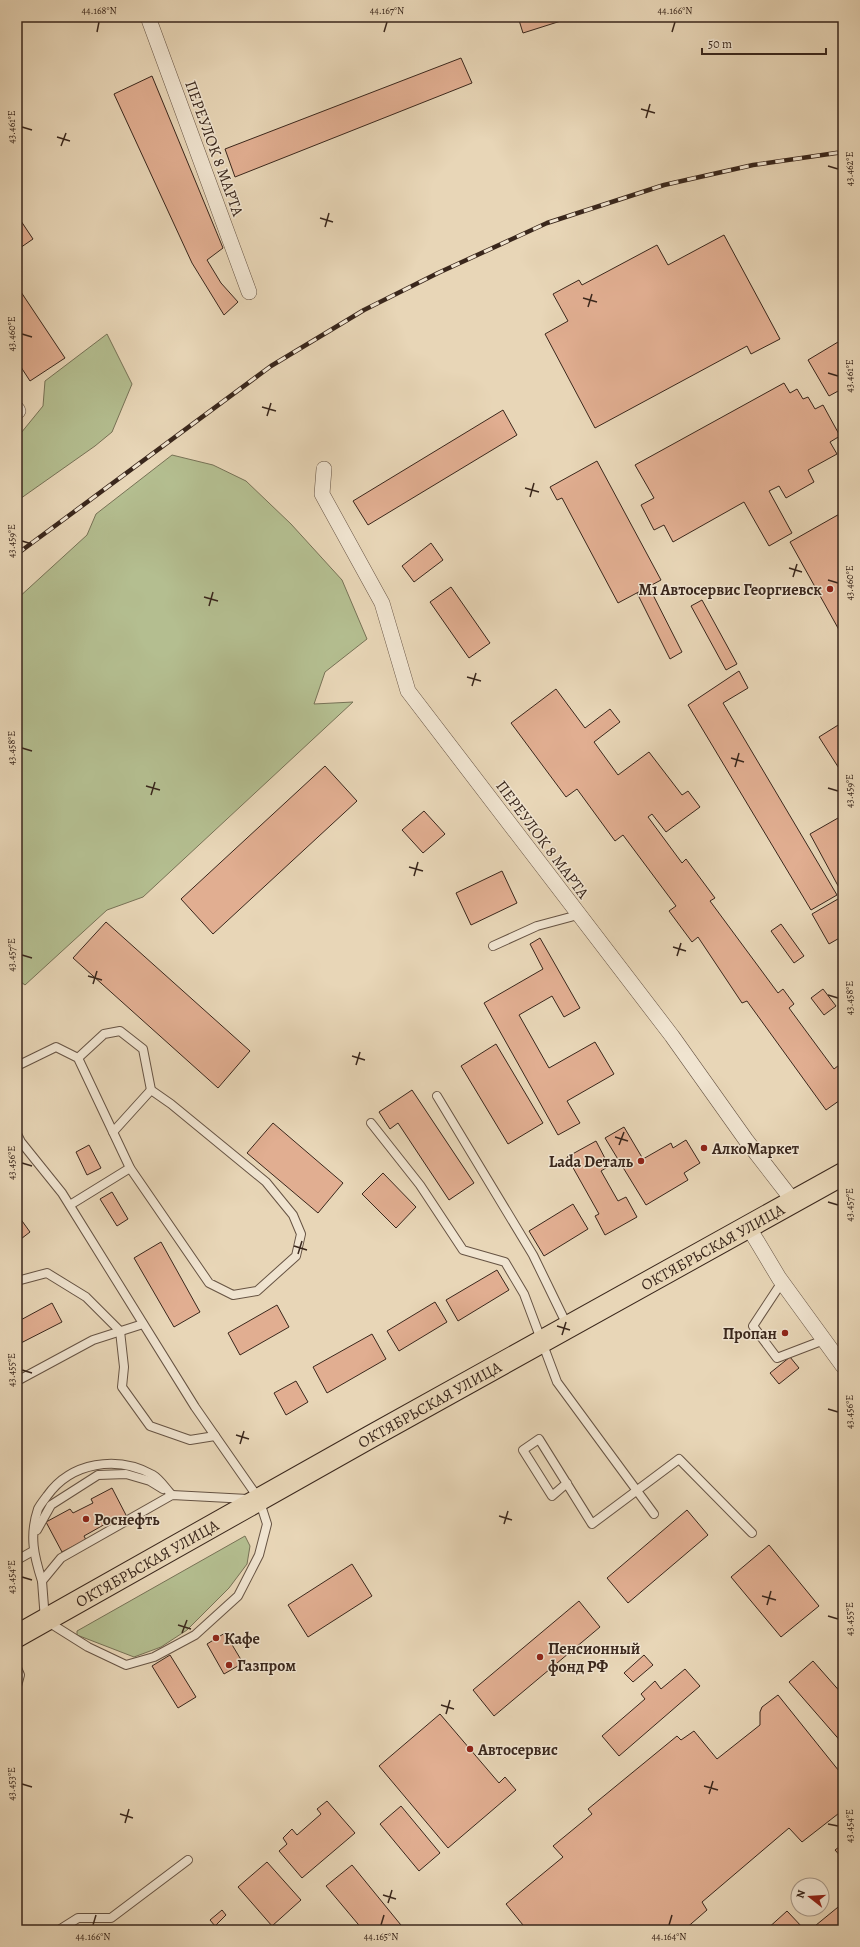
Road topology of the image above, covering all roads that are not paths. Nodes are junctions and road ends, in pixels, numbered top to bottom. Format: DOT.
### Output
graph roads {
  1 [pos="148,17"];
  2 [pos="249,292"];
  3 [pos="324,469"];
  4 [pos="578,915"];
  5 [pos="493,946"];
  6 [pos="78,1058"];
  7 [pos="17,1066"];
  8 [pos="151,1090"];
  9 [pos="437,1096"];
  10 [pos="371,1123"];
  11 [pos="113,1132"];
  12 [pos="17,1134"];
  13 [pos="130,1168"];
  14 [pos="843,1174"];
  15 [pos="794,1202"];
  16 [pos="70,1205"];
  17 [pos="749,1228"];
  18 [pos="17,1281"];
  19 [pos="782,1282"];
  20 [pos="143,1324"];
  21 [pos="569,1327"];
  22 [pos="120,1331"];
  23 [pos="824,1340"];
  24 [pos="541,1342"];
  25 [pos="843,1366"];
  26 [pos="17,1381"];
  27 [pos="215,1436"];
  28 [pos="567,1483"];
  29 [pos="637,1490"];
  30 [pos="172,1495"];
  31 [pos="259,1499"];
  32 [pos="654,1514"];
  33 [pos="752,1533"];
  34 [pos="33,1537"];
  35 [pos="33,1551"];
  36 [pos="17,1560"];
  37 [pos="42,1581"];
  38 [pos="45,1620"];
  39 [pos="17,1636"];
  40 [pos="17,1668"];
  41 [pos="17,1686"];
  42 [pos="188,1860"];
  43 [pos="59,1930"];
  1 -- 2 [label="street, ПЕРЕУЛОК 8 МАРТА"];
  3 -- 4 [label="street, ПЕРЕУЛОК 8 МАРТА"];
  4 -- 5 [label="lane"];
  4 -- 15 [label="street, ПЕРЕУЛОК 8 МАРТА"];
  6 -- 7 [label="lane"];
  6 -- 8 [label="lane"];
  6 -- 11 [label="lane"];
  8 -- 11 [label="lane"];
  8 -- 13 [label="lane"];
  9 -- 21 [label="lane"];
  10 -- 24 [label="lane"];
  11 -- 13 [label="lane"];
  12 -- 16 [label="lane"];
  13 -- 16 [label="lane"];
  14 -- 15 [label="main road, ОКТЯБРЬСКАЯ УЛИЦА"];
  15 -- 17 [label="main road, ОКТЯБРЬСКАЯ УЛИЦА"];
  16 -- 20 [label="lane"];
  17 -- 19 [label="street"];
  17 -- 21 [label="main road, ОКТЯБРЬСКАЯ УЛИЦА"];
  18 -- 22 [label="lane"];
  19 -- 23 [label="street"];
  19 -- 23 [label="lane"];
  20 -- 22 [label="lane"];
  20 -- 27 [label="lane"];
  21 -- 24 [label="main road, ОКТЯБРЬСКАЯ УЛИЦА"];
  22 -- 26 [label="lane"];
  22 -- 27 [label="lane"];
  23 -- 25 [label="street"];
  24 -- 29 [label="lane"];
  24 -- 31 [label="main road, ОКТЯБРЬСКАЯ УЛИЦА"];
  27 -- 31 [label="lane"];
  28 -- 28 [label="lane"];
  28 -- 29 [label="lane"];
  29 -- 32 [label="lane"];
  29 -- 33 [label="lane"];
  30 -- 31 [label="lane"];
  30 -- 34 [label="lane"];
  30 -- 34 [label="lane"];
  30 -- 37 [label="lane"];
  31 -- 38 [label="main road, ОКТЯБРЬСКАЯ УЛИЦА"];
  31 -- 38 [label="lane"];
  34 -- 35 [label="lane"];
  35 -- 36 [label="lane"];
  35 -- 37 [label="lane"];
  37 -- 38 [label="lane"];
  38 -- 39 [label="main road, ОКТЯБРЬСКАЯ УЛИЦА"];
  40 -- 41 [label="lane"];
  42 -- 43 [label="lane"];
}
